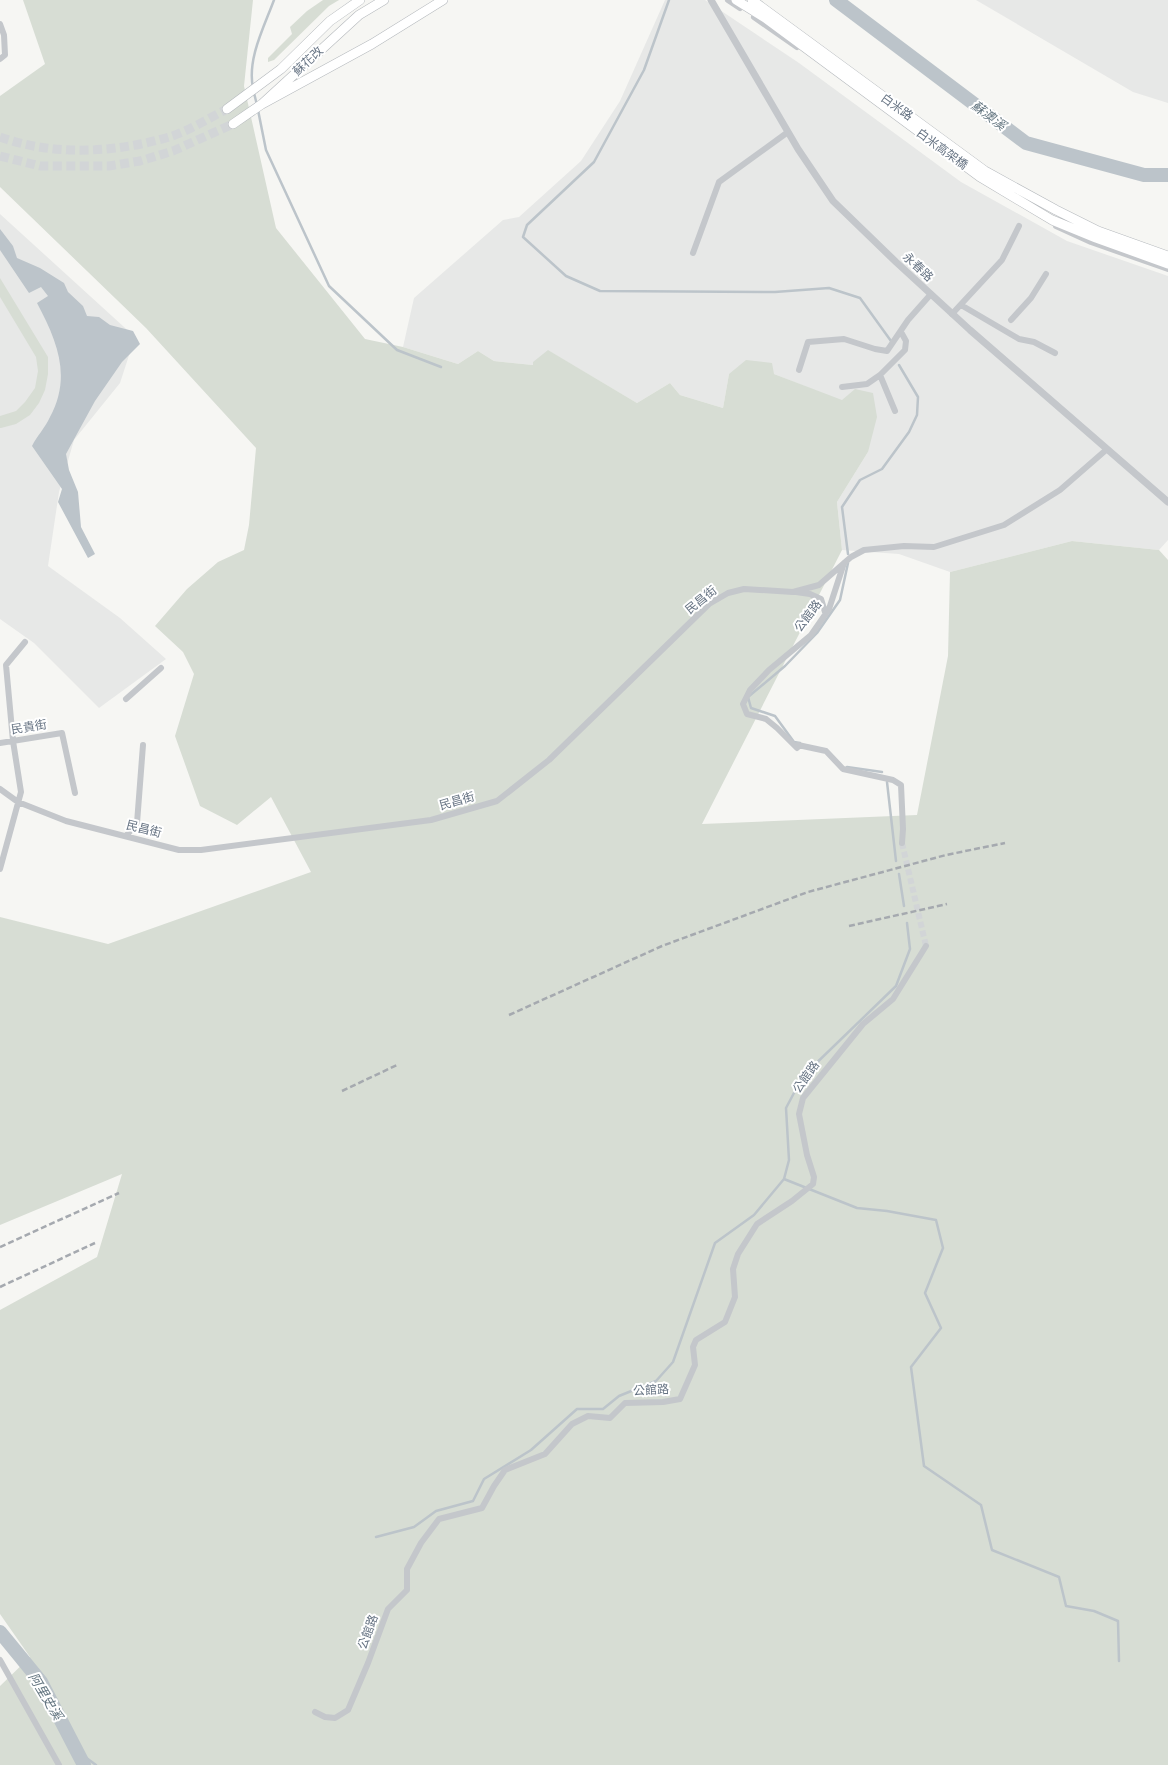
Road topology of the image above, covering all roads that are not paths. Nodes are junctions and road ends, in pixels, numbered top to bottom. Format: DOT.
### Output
graph roads {
  1 [pos="360,0"];
  2 [pos="384,0"];
  3 [pos="391,0"];
  4 [pos="443,0"];
  5 [pos="711,0"];
  6 [pos="728,0"];
  7 [pos="736,0"];
  8 [pos="752,0"];
  9 [pos="0,24"];
  10 [pos="0,59"];
  11 [pos="262,104"];
  12 [pos="227,109"];
  13 [pos="233,124"];
  14 [pos="788,132"];
  15 [pos="1019,226"];
  16 [pos="693,253"];
  17 [pos="1168,256"];
  18 [pos="1168,264"];
  19 [pos="1168,269"];
  20 [pos="1046,274"];
  21 [pos="931,294"];
  22 [pos="960,305"];
  23 [pos="952,314"];
  24 [pos="1011,320"];
  25 [pos="901,332"];
  26 [pos="1055,353"];
  27 [pos="799,370"];
  28 [pos="880,375"];
  29 [pos="842,387"];
  30 [pos="895,411"];
  31 [pos="1106,450"];
  32 [pos="1168,502"];
  33 [pos="844,563"];
  34 [pos="793,592"];
  35 [pos="825,612"];
  36 [pos="25,642"];
  37 [pos="162,668"];
  38 [pos="126,699"];
  39 [pos="13,740"];
  40 [pos="0,743"];
  41 [pos="143,745"];
  42 [pos="0,788"];
  43 [pos="76,793"];
  44 [pos="18,802"];
  45 [pos="126,836"];
  46 [pos="902,843"];
  47 [pos="0,868"];
  48 [pos="926,946"];
  49 [pos="0,1660"];
  50 [pos="315,1712"];
  51 [pos="59,1765"];
  1 -- 12 [label="main road, 蘇花改"];
  2 -- 11 [label="main road, 蘇花改"];
  3 -- 11 [label="main road"];
  4 -- 11 [label="main road"];
  5 -- 14 [label="street, 永春路"];
  6 -- 19 [label="street, 白米路"];
  7 -- 18 [label="main road, 白米高架橋"];
  8 -- 17 [label="main road, 白米高架橋"];
  9 -- 10 [label="street"];
  11 -- 13 [label="main road, 蘇花改"];
  14 -- 16 [label="street"];
  14 -- 21 [label="street, 永春路"];
  15 -- 22 [label="street"];
  20 -- 24 [label="street"];
  21 -- 23 [label="street, 永春路"];
  21 -- 25 [label="street"];
  22 -- 23 [label="street"];
  22 -- 26 [label="street"];
  23 -- 31 [label="street, 永春路"];
  25 -- 27 [label="street"];
  25 -- 28 [label="street"];
  28 -- 29 [label="street"];
  28 -- 30 [label="street"];
  31 -- 32 [label="street, 永春路"];
  31 -- 33 [label="street"];
  33 -- 34 [label="street, 民昌街"];
  33 -- 35 [label="street, 公館路"];
  34 -- 35 [label="street"];
  34 -- 45 [label="street, 民昌街"];
  35 -- 46 [label="street, 公館路"];
  36 -- 39 [label="street"];
  37 -- 38 [label="street"];
  39 -- 40 [label="street, 民貴街"];
  39 -- 43 [label="street, 民貴街"];
  39 -- 44 [label="street"];
  41 -- 45 [label="street"];
  42 -- 44 [label="street, 民昌街"];
  44 -- 45 [label="street, 民昌街"];
  44 -- 47 [label="street"];
  48 -- 50 [label="street, 公館路"];
  49 -- 51 [label="street"];
}
